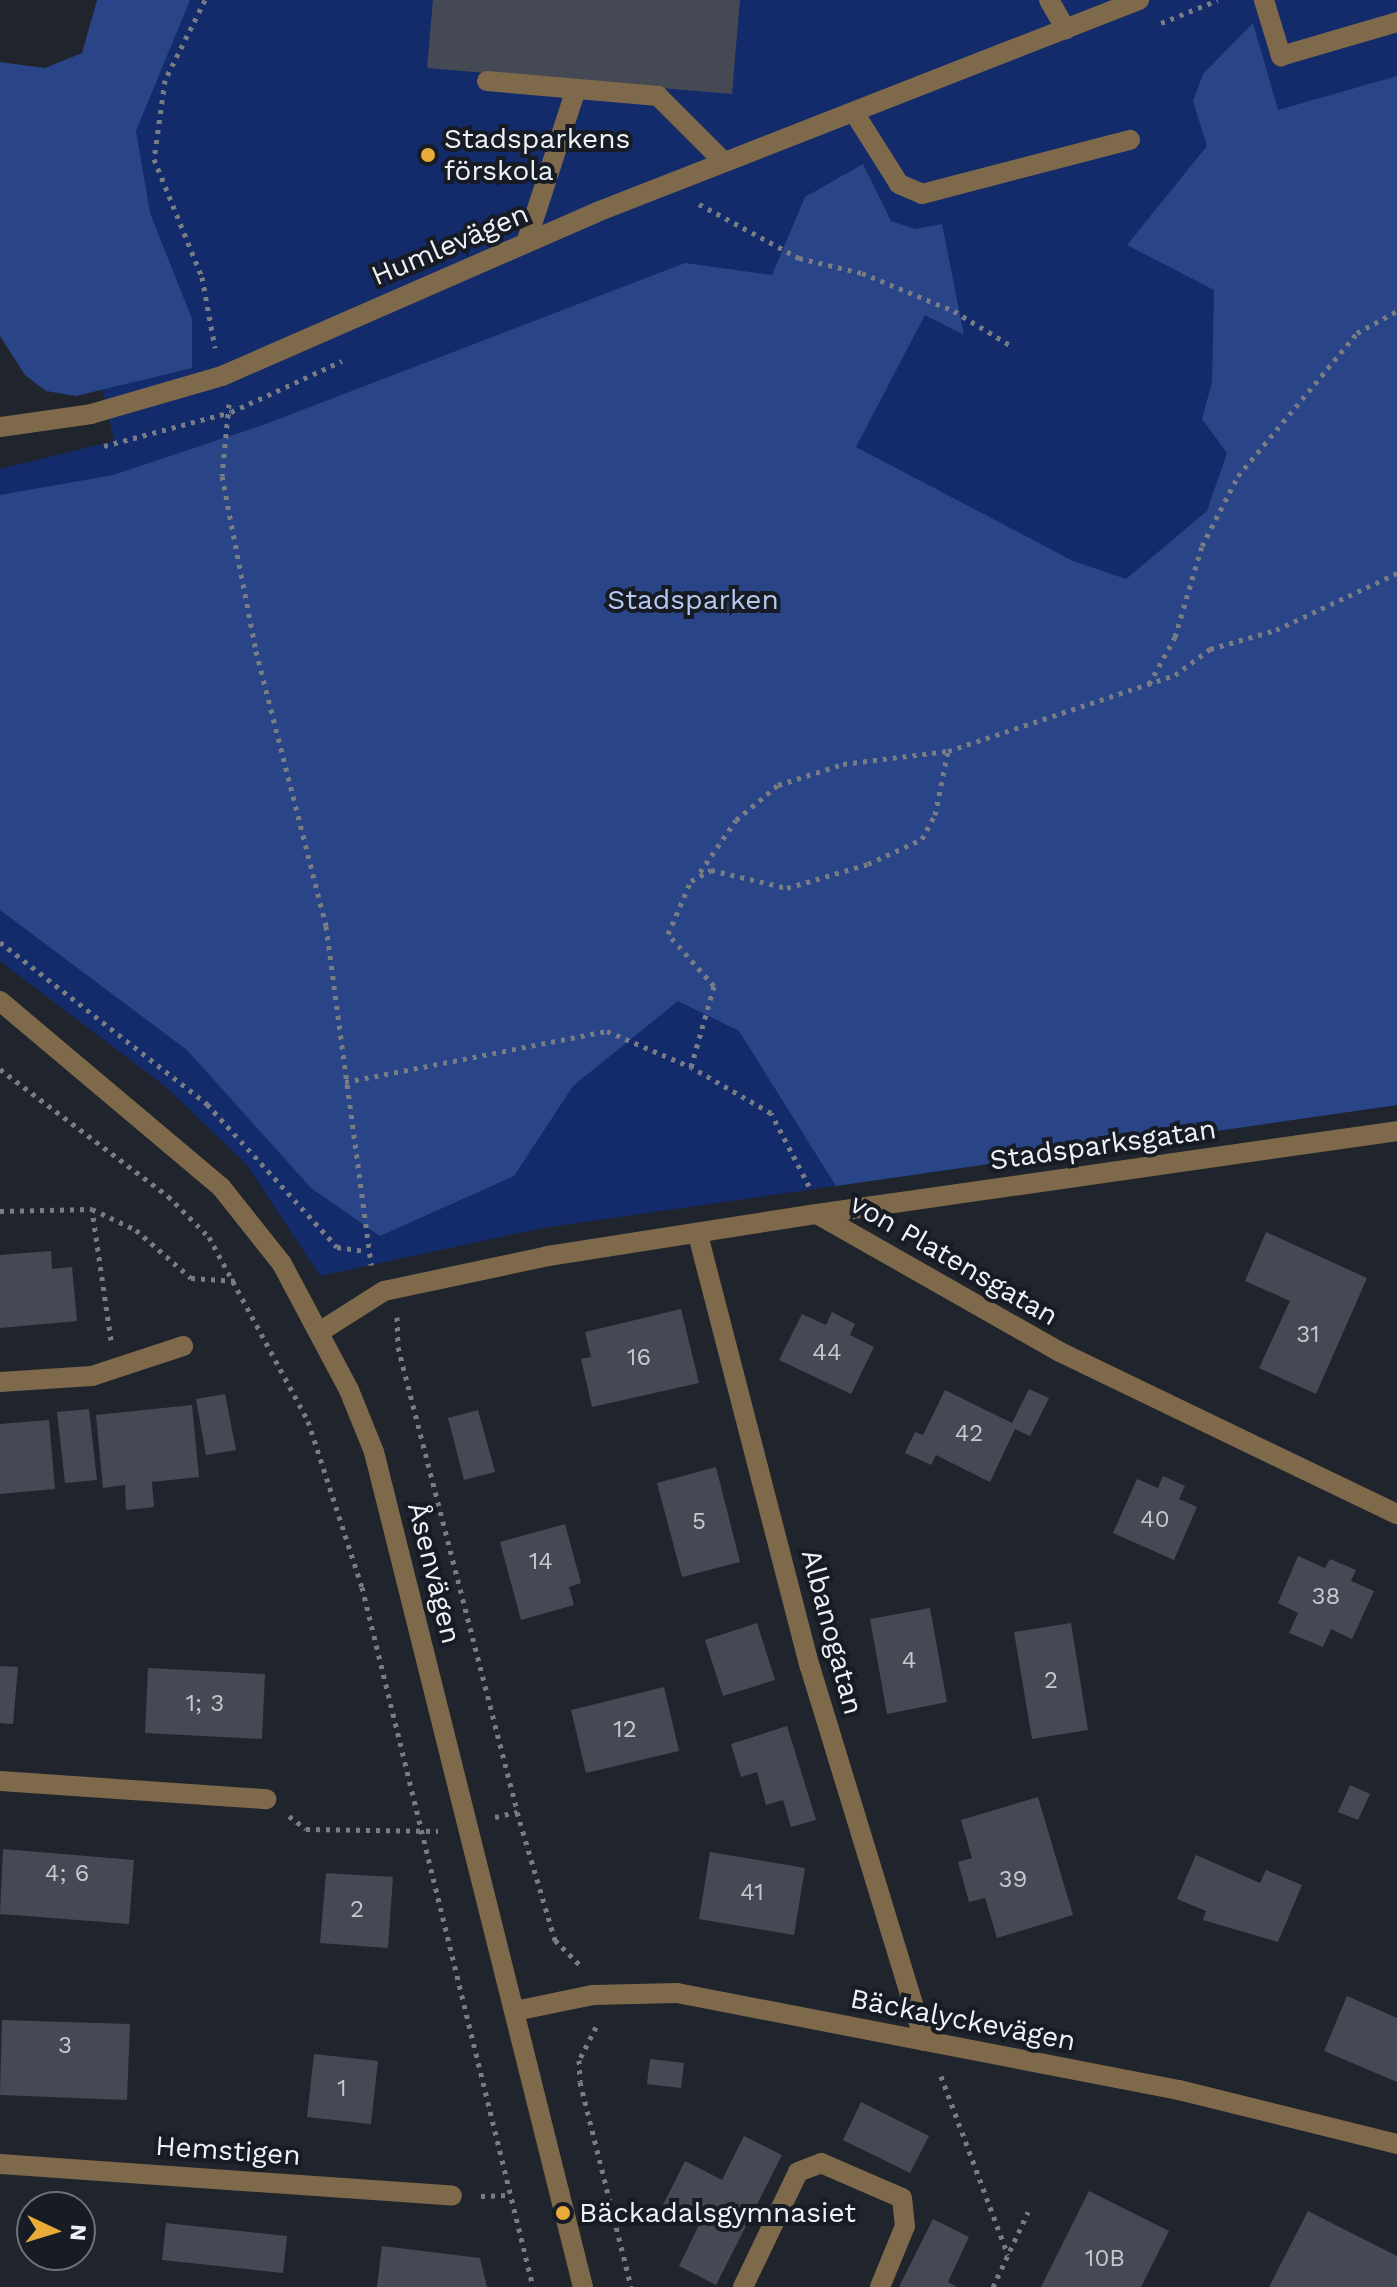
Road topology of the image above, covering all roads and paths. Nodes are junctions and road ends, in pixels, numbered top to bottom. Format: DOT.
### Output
graph roads {
  1 [pos="205,0"];
  2 [pos="1049,0"];
  3 [pos="1139,0"];
  4 [pos="1218,0"];
  5 [pos="1264,0"];
  6 [pos="1397,22"];
  7 [pos="1152,26"];
  8 [pos="1066,30"];
  9 [pos="487,81"];
  10 [pos="576,89"];
  11 [pos="855,114"];
  12 [pos="1130,140"];
  13 [pos="724,162"];
  14 [pos="712,198"];
  15 [pos="698,204"];
  16 [pos="684,210"];
  17 [pos="526,243"];
  18 [pos="1397,311"];
  19 [pos="1010,345"];
  20 [pos="358,354"];
  21 [pos="222,376"];
  22 [pos="231,412"];
  23 [pos="1,421"];
  24 [pos="95,447"];
  25 [pos="1397,573"];
  26 [pos="1148,685"];
  27 [pos="948,751"];
  28 [pos="699,873"];
  29 [pos="0,942"];
  30 [pos="0,1001"];
  31 [pos="691,1067"];
  32 [pos="0,1069"];
  33 [pos="345,1082"];
  34 [pos="1397,1131"];
  35 [pos="92,1209"];
  36 [pos="0,1211"];
  37 [pos="817,1214"];
  38 [pos="698,1235"];
  39 [pos="365,1251"];
  40 [pos="368,1260"];
  41 [pos="238,1281"];
  42 [pos="400,1325"];
  43 [pos="321,1331"];
  44 [pos="183,1346"];
  45 [pos="114,1368"];
  46 [pos="0,1382"];
  47 [pos="1397,1514"];
  48 [pos="0,1781"];
  49 [pos="266,1799"];
  50 [pos="425,1835"];
  51 [pos="593,1995"];
  52 [pos="515,2011"];
  53 [pos="924,2041"];
  54 [pos="951,2097"];
  55 [pos="1397,2144"];
  56 [pos="0,2164"];
  57 [pos="452,2196"];
  58 [pos="1028,2212"];
  59 [pos="1008,2255"];
  60 [pos="533,2287"];
  61 [pos="583,2287"];
  62 [pos="631,2287"];
  63 [pos="743,2287"];
  64 [pos="880,2287"];
  65 [pos="993,2287"];
  1 -- 21 [label="path"];
  2 -- 8 [label="street"];
  3 -- 8 [label="street, Humlevägen"];
  4 -- 7 [label="path"];
  5 -- 6 [label="street"];
  8 -- 11 [label="street, Humlevägen"];
  9 -- 10 [label="street"];
  10 -- 13 [label="street"];
  10 -- 17 [label="street"];
  11 -- 12 [label="street"];
  11 -- 13 [label="street, Humlevägen"];
  13 -- 17 [label="street, Humlevägen"];
  14 -- 15 [label="path"];
  15 -- 16 [label="path"];
  15 -- 19 [label="path"];
  17 -- 21 [label="street, Humlevägen"];
  18 -- 26 [label="path"];
  20 -- 22 [label="path"];
  21 -- 22 [label="path"];
  21 -- 23 [label="street, Humlevägen"];
  22 -- 24 [label="path"];
  22 -- 33 [label="path"];
  25 -- 26 [label="path"];
  26 -- 27 [label="path"];
  27 -- 28 [label="path"];
  27 -- 28 [label="path"];
  28 -- 31 [label="path"];
  29 -- 39 [label="path"];
  30 -- 43 [label="street, Åsenvägen"];
  31 -- 33 [label="path"];
  31 -- 37 [label="path"];
  32 -- 41 [label="path"];
  33 -- 39 [label="path"];
  34 -- 37 [label="street, Stadsparksgatan"];
  35 -- 36 [label="path"];
  35 -- 41 [label="path"];
  35 -- 45 [label="path"];
  37 -- 38 [label="street, von Platensgatan"];
  37 -- 47 [label="street, von Platensgatan"];
  38 -- 43 [label="street, von Platensgatan"];
  38 -- 53 [label="street, Albanogatan"];
  39 -- 40 [label="path"];
  41 -- 50 [label="path"];
  42 -- 51 [label="path"];
  43 -- 52 [label="street, Åsenvägen"];
  44 -- 45 [label="street"];
  45 -- 46 [label="street"];
  48 -- 49 [label="street"];
  49 -- 50 [label="path"];
  50 -- 60 [label="path"];
  51 -- 52 [label="street, Bäckalyckevägen"];
  51 -- 53 [label="street, Bäckalyckevägen"];
  51 -- 62 [label="path"];
  52 -- 61 [label="street, Åsenvägen"];
  53 -- 55 [label="street, Bäckalyckevägen"];
  54 -- 59 [label="path"];
  56 -- 57 [label="street, Hemstigen"];
  58 -- 59 [label="path"];
  59 -- 65 [label="path"];
  63 -- 64 [label="street"];
}
